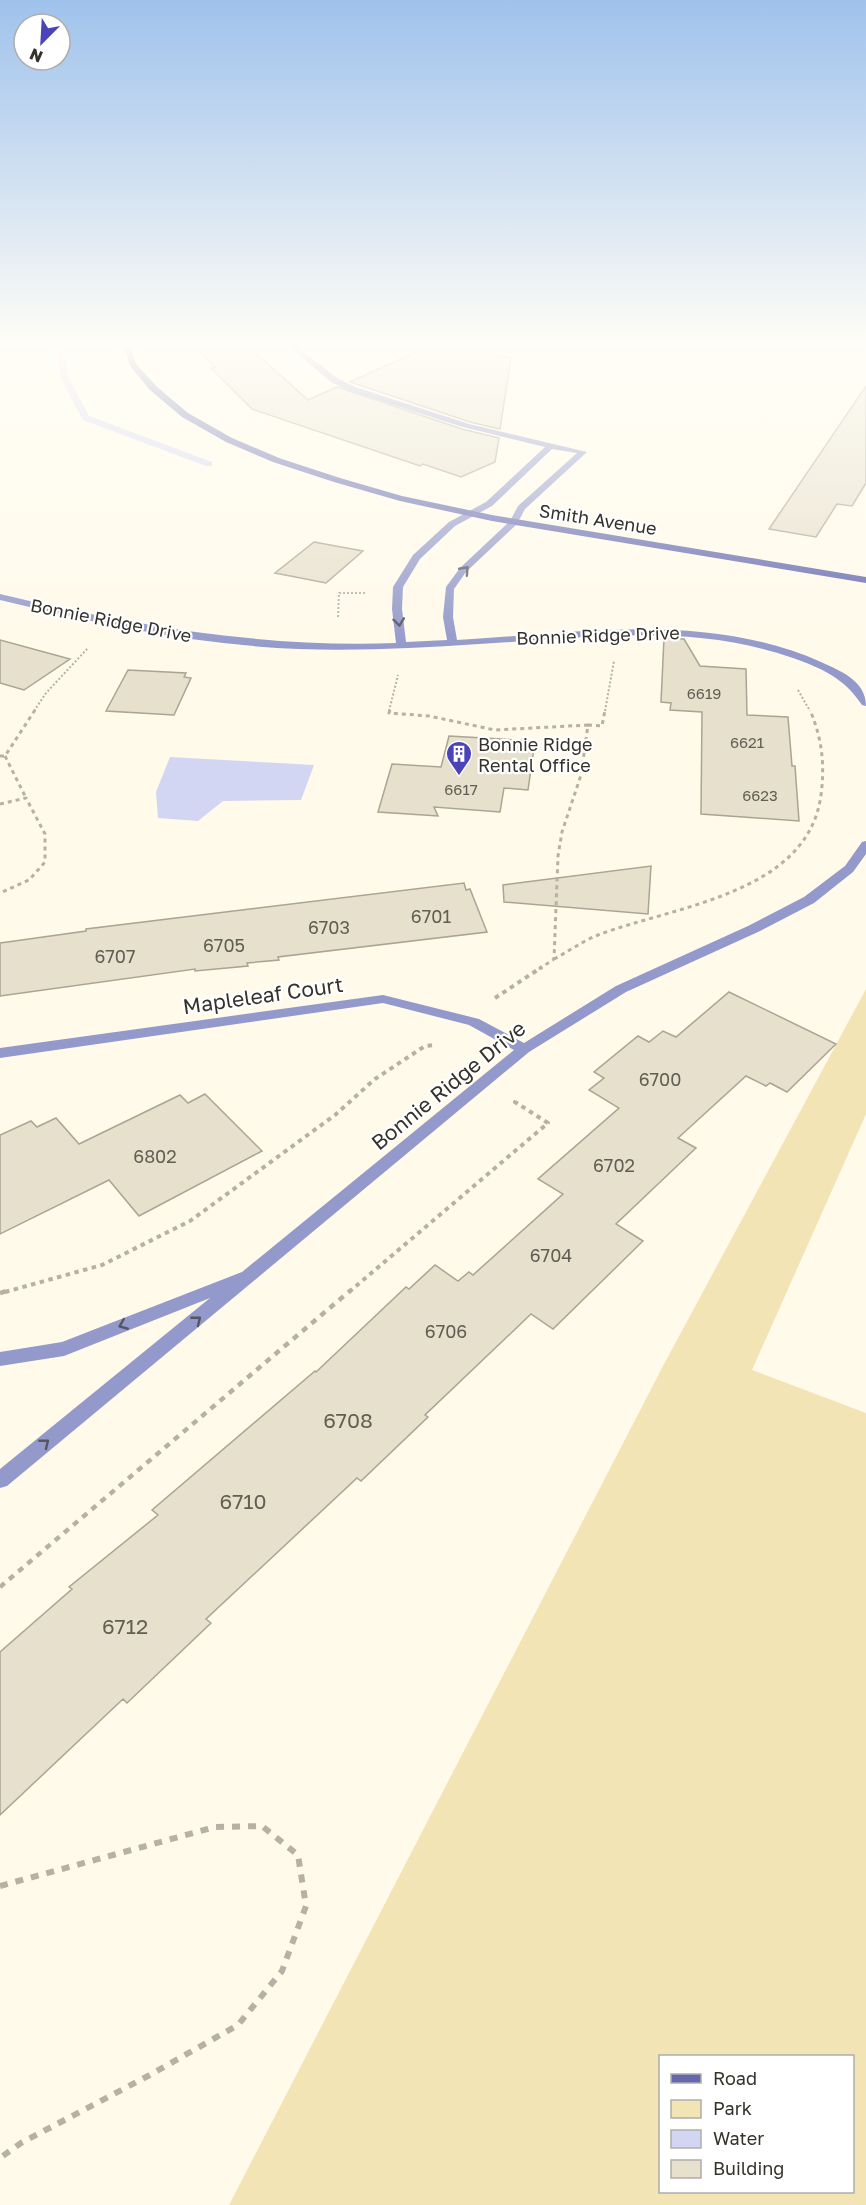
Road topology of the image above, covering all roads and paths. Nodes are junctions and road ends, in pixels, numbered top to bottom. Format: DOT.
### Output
graph roads {
  1 [pos="241,445"];
  2 [pos="542,445"];
  3 [pos="550,447"];
  4 [pos="470,514"];
  5 [pos="514,522"];
  6 [pos="866,580"];
  7 [pos="0,597"];
  8 [pos="453,643"];
  9 [pos="78,645"];
  10 [pos="401,645"];
  11 [pos="624,658"];
  12 [pos="388,674"];
  13 [pos="796,687"];
  14 [pos="866,703"];
  15 [pos="588,725"];
  16 [pos="2,756"];
  17 [pos="26,798"];
  18 [pos="0,804"];
  19 [pos="866,845"];
  20 [pos="0,894"];
  21 [pos="554,959"];
  22 [pos="474,1022"];
  23 [pos="524,1049"];
  24 [pos="0,1053"];
  25 [pos="523,1095"];
  26 [pos="255,1272"];
  27 [pos="0,1293"];
  28 [pos="0,1359"];
  29 [pos="0,1480"];
  30 [pos="0,1587"];
  31 [pos="0,1886"];
  32 [pos="0,2158"];
  1 -- 4 [label="main road, Smith Avenue"];
  2 -- 3 [label="street"];
  3 -- 4 [label="street"];
  3 -- 5 [label="street"];
  4 -- 5 [label="main road, Smith Avenue"];
  4 -- 10 [label="street, one-way"];
  5 -- 6 [label="main road, Smith Avenue"];
  8 -- 5 [label="street, one-way"];
  7 -- 10 [label="street, Bonnie Ridge Drive"];
  8 -- 10 [label="street, Bonnie Ridge Drive"];
  8 -- 14 [label="street, Bonnie Ridge Drive"];
  9 -- 16 [label="path"];
  11 -- 15 [label="path"];
  12 -- 15 [label="path"];
  13 -- 21 [label="path"];
  15 -- 21 [label="path"];
  16 -- 17 [label="path"];
  17 -- 18 [label="path"];
  17 -- 20 [label="path"];
  19 -- 23 [label="street, Bonnie Ridge Drive"];
  21 -- 22 [label="path"];
  22 -- 23 [label="street, Mapleleaf Court"];
  22 -- 24 [label="street, Mapleleaf Court"];
  22 -- 27 [label="path"];
  23 -- 26 [label="street, Bonnie Ridge Drive"];
  25 -- 30 [label="path"];
  26 -- 28 [label="street, Bonnie Ridge Drive, one-way"];
  29 -- 26 [label="street, Bonnie Ridge Drive, one-way"];
  31 -- 32 [label="path"];
}
